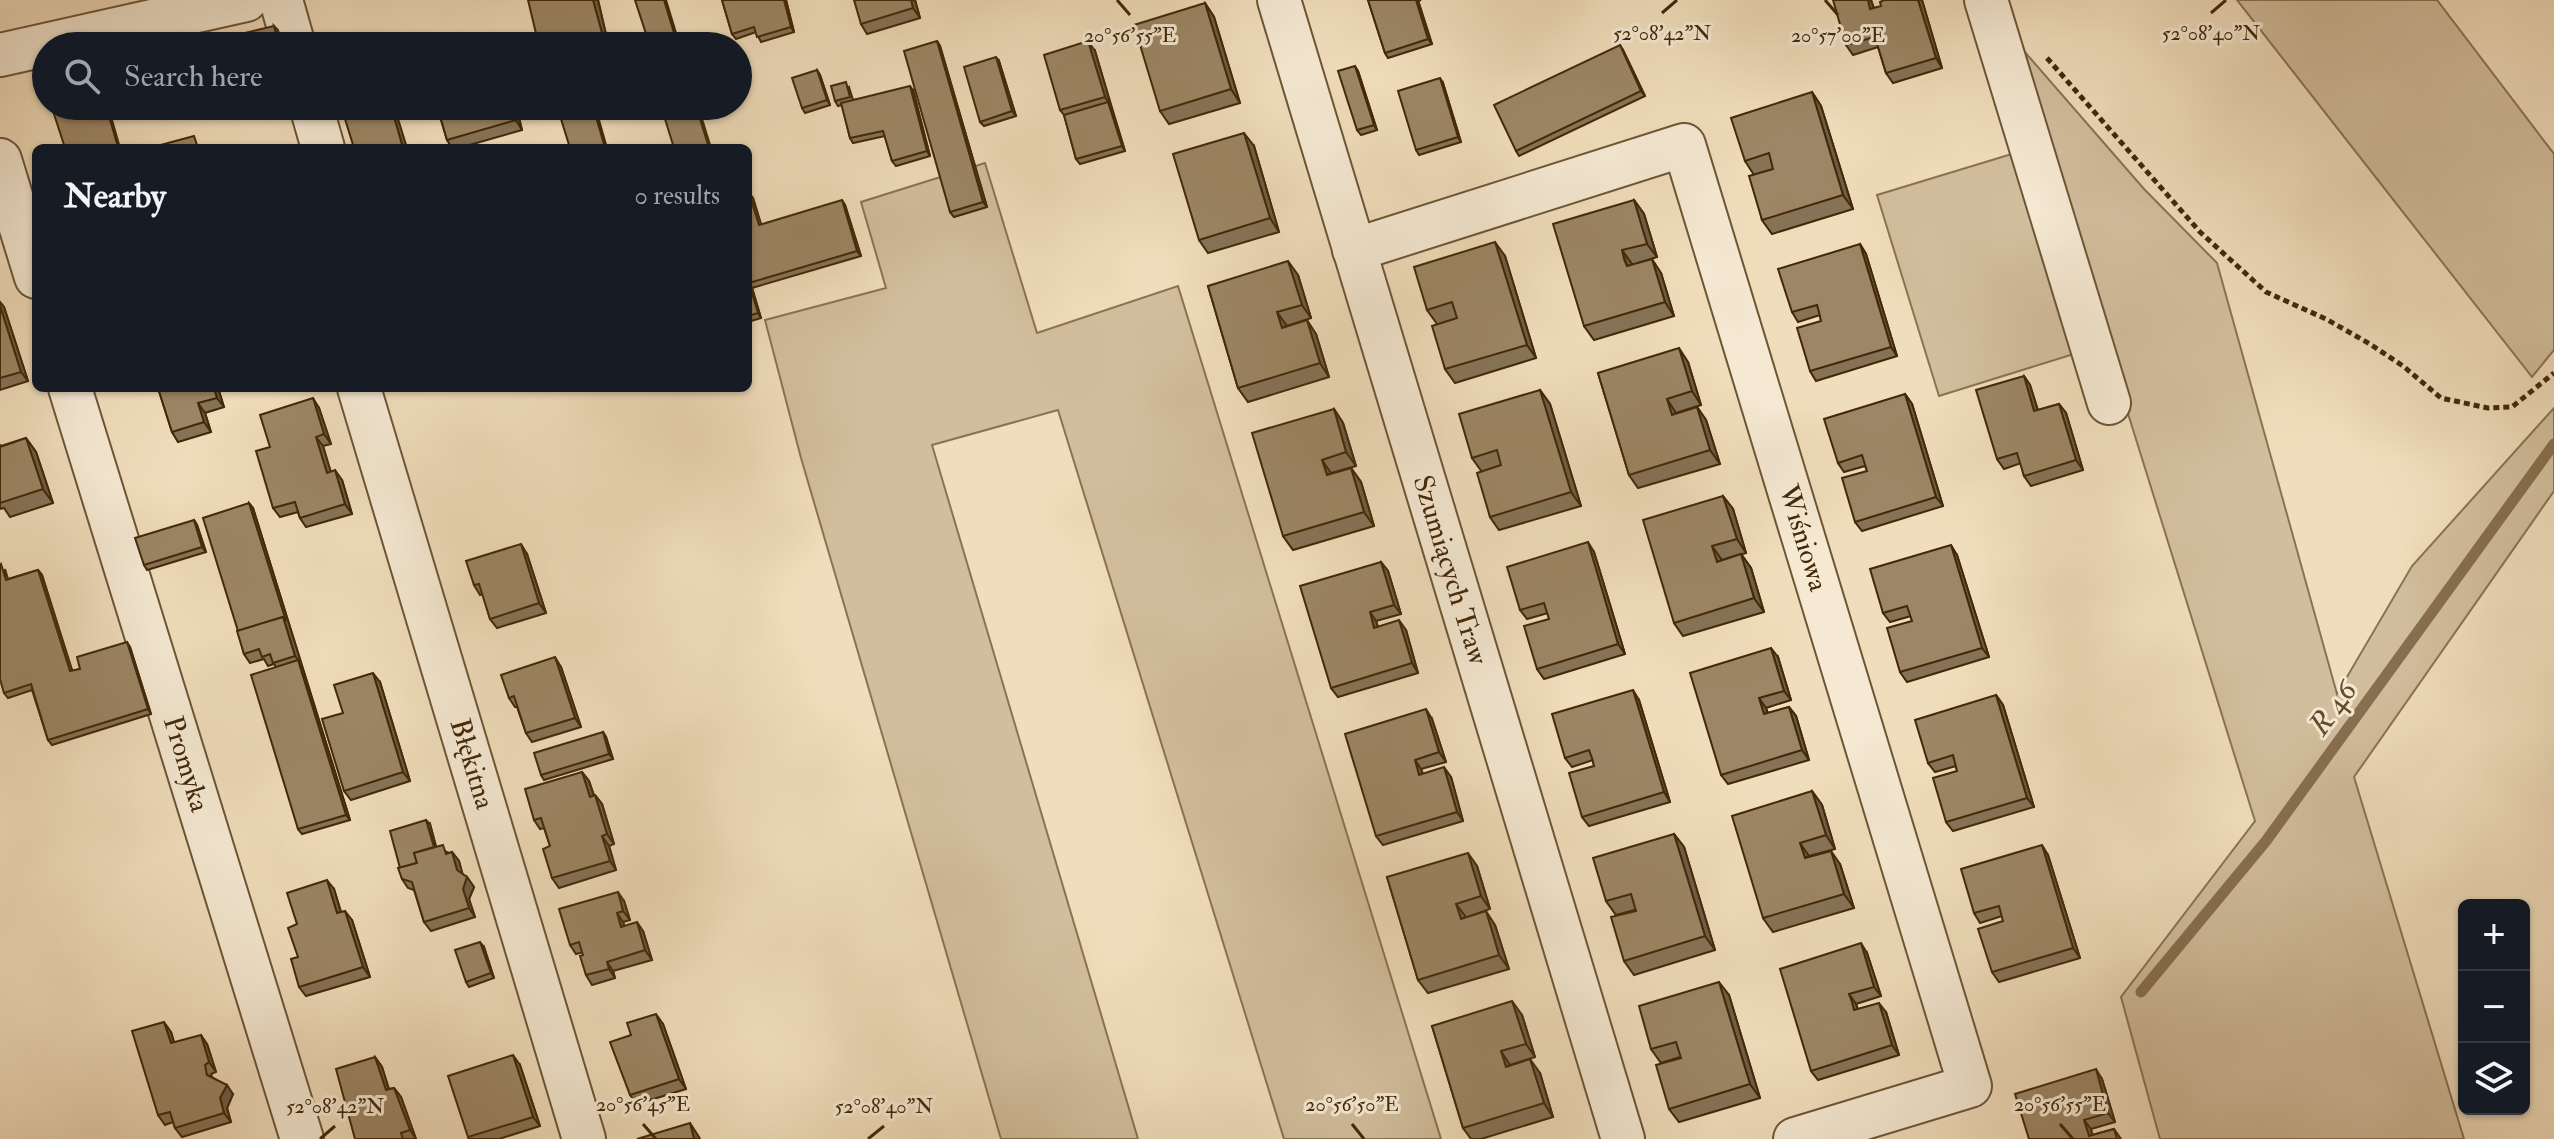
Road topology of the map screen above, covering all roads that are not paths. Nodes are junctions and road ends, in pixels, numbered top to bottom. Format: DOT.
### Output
graph roads {
  1 [pos="246,0"];
  2 [pos="281,0"];
  3 [pos="1279,0"];
  4 [pos="1986,0"];
  5 [pos="103,32"];
  6 [pos="290,32"];
  7 [pos="32,48"];
  8 [pos="0,55"];
  9 [pos="315,120"];
  10 [pos="322,144"];
  11 [pos="0,160"];
  12 [pos="1354,250"];
  13 [pos="32,264"];
  14 [pos="71,392"];
  15 [pos="360,392"];
  16 [pos="2109,403"];
  17 [pos="302,1139"];
  18 [pos="584,1139"];
  19 [pos="1623,1139"];
  20 [pos="1795,1139"];
  1 -- 5 [label="street"];
  2 -- 6 [label="street"];
  3 -- 12 [label="street, Szumiących Traw"];
  4 -- 16 [label="street"];
  7 -- 8 [label="street"];
  9 -- 10 [label="street"];
  11 -- 13 [label="street"];
  12 -- 19 [label="street, Szumiących Traw"];
  12 -- 20 [label="street, Wiśniowa"];
  14 -- 17 [label="street, Promyka"];
  15 -- 18 [label="street, Błękitna"];
}
